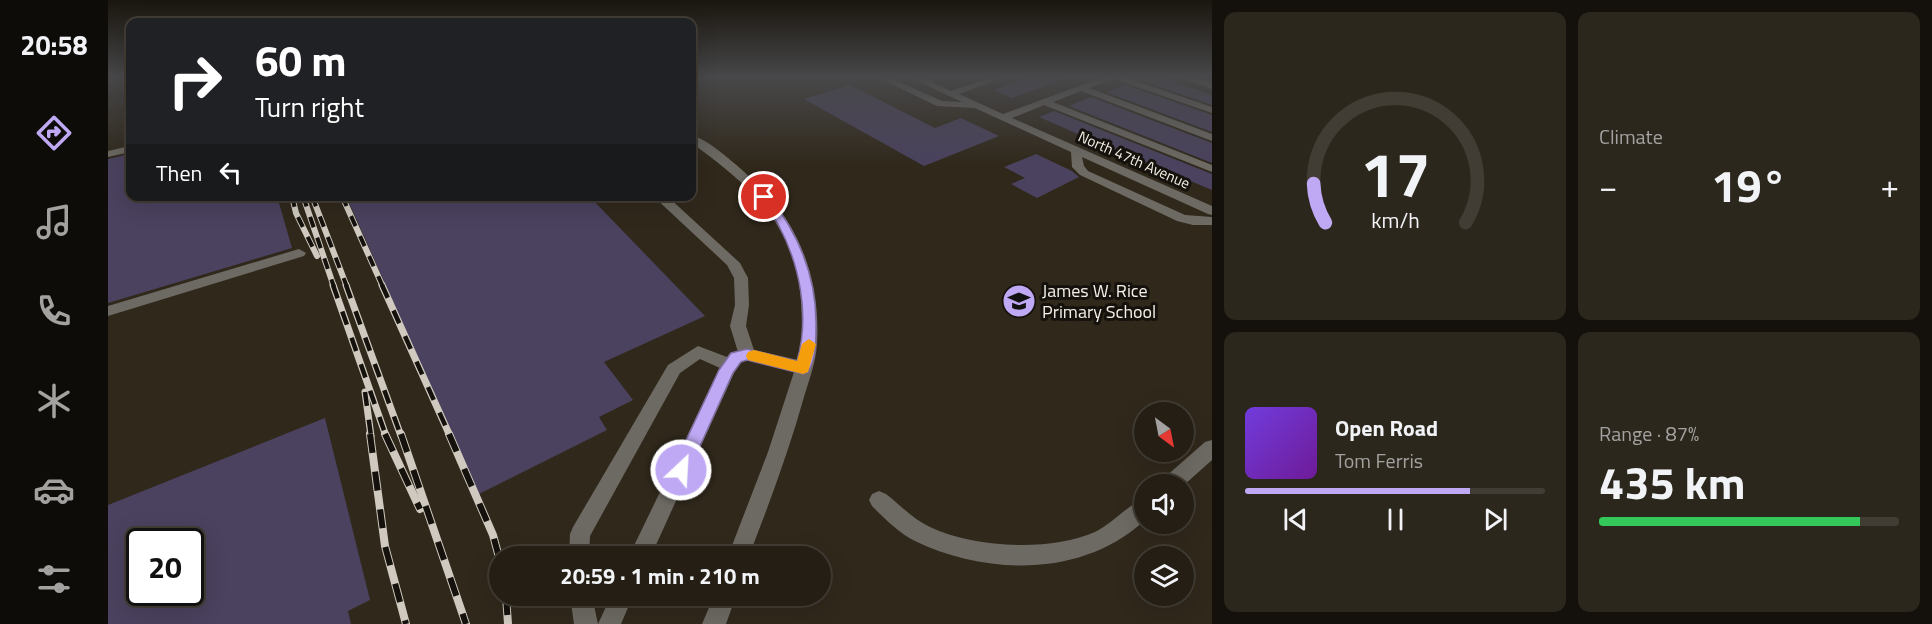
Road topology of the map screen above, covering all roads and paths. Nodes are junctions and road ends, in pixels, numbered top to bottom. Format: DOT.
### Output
graph roads {
  1 [pos="978,106"];
  2 [pos="1034,106"];
  3 [pos="1055,106"];
  4 [pos="1128,106"];
  5 [pos="1004,117"];
  6 [pos="1212,138"];
  7 [pos="696,141"];
  8 [pos="126,150"];
  9 [pos="1076,150"];
  10 [pos="108,154"];
  11 [pos="1212,169"];
  12 [pos="665,201"];
  13 [pos="1212,211"];
  14 [pos="1212,221"];
  15 [pos="299,253"];
  16 [pos="108,311"];
  17 [pos="747,354"];
  18 [pos="730,365"];
  19 [pos="803,368"];
  20 [pos="1212,448"];
  21 [pos="1182,474"];
  22 [pos="879,500"];
  23 [pos="1134,517"];
  24 [pos="579,546"];
  25 [pos="645,546"];
  26 [pos="743,546"];
  27 [pos="583,606"];
  28 [pos="617,606"];
  29 [pos="720,606"];
  30 [pos="586,624"];
  31 [pos="609,624"];
  32 [pos="714,624"];
  1 -- 5 [label="street, North 47th Avenue"];
  2 -- 5 [label="street"];
  3 -- 11 [label="street"];
  4 -- 6 [label="street"];
  5 -- 9 [label="street, North 47th Avenue"];
  7 -- 19 [label="street"];
  8 -- 10 [label="street"];
  9 -- 13 [label="street, North 47th Avenue"];
  9 -- 14 [label="street"];
  12 -- 17 [label="street"];
  15 -- 16 [label="street"];
  17 -- 18 [label="street"];
  17 -- 19 [label="street"];
  18 -- 24 [label="street"];
  18 -- 25 [label="street"];
  19 -- 26 [label="street"];
  20 -- 21 [label="street"];
  22 -- 23 [label="street"];
  27 -- 30 [label="street"];
  28 -- 31 [label="street"];
  29 -- 32 [label="street"];
}
